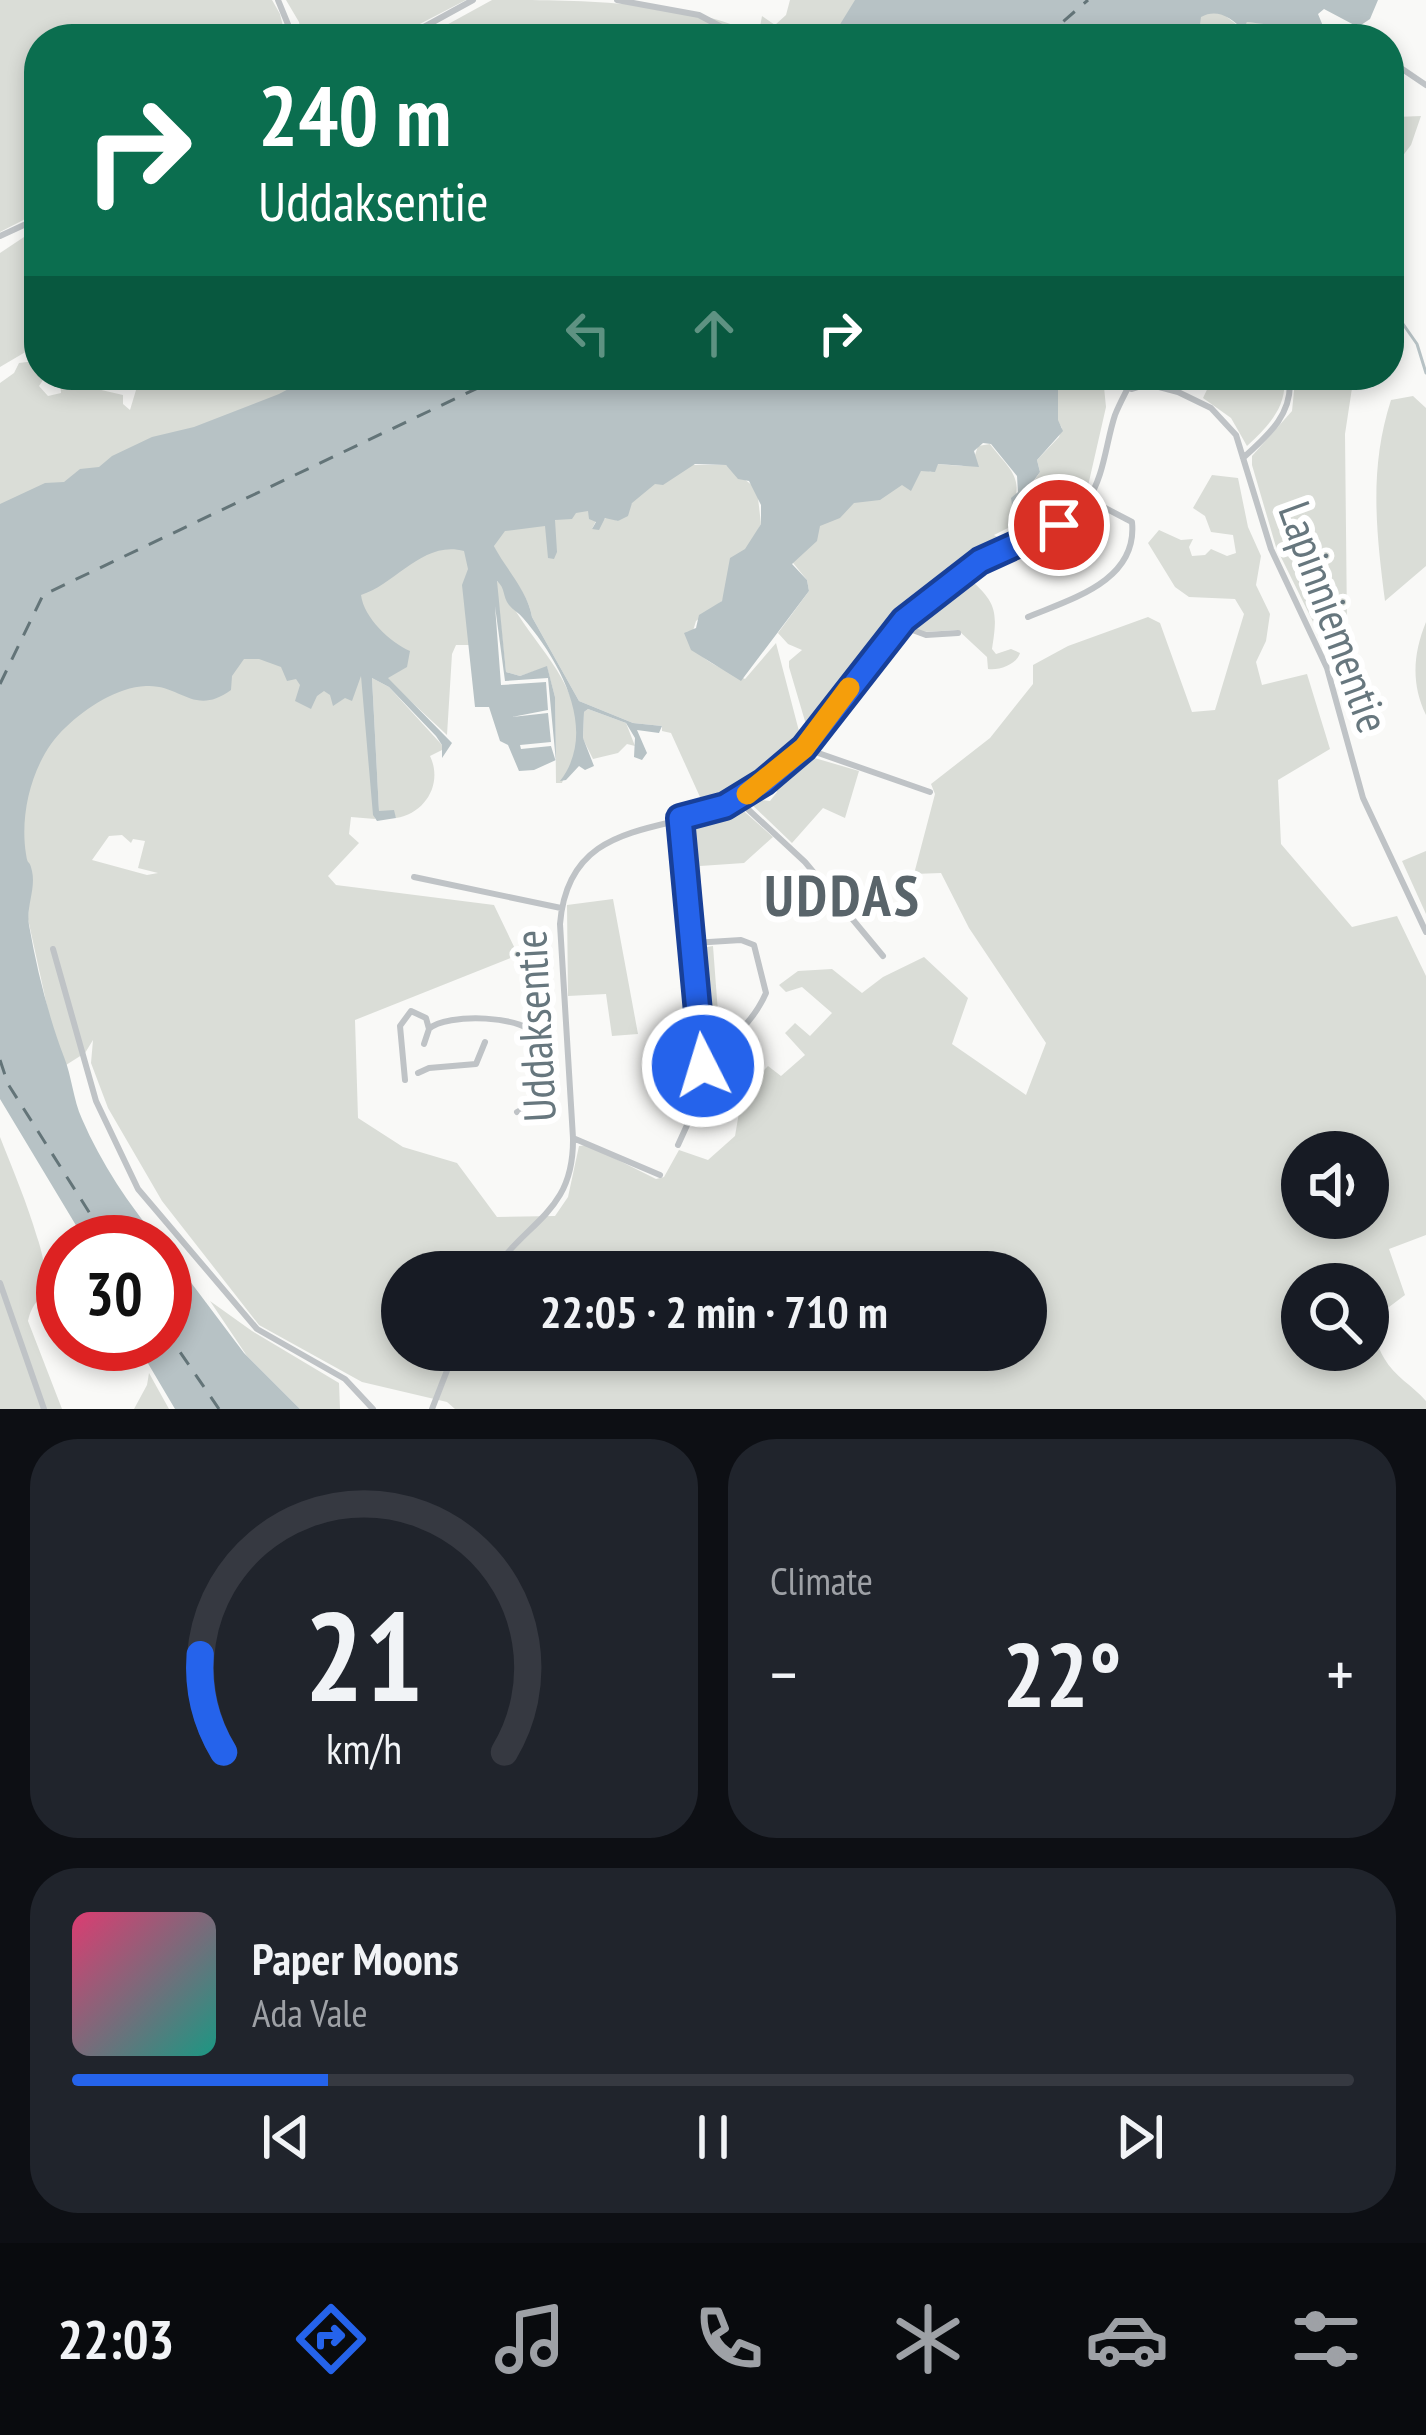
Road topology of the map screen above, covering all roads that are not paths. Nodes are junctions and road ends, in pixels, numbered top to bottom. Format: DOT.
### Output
graph roads {
  1 [pos="472,0"];
  2 [pos="617,0"];
  3 [pos="429,24"];
  4 [pos="716,24"];
  5 [pos="1130,390"];
  6 [pos="1173,390"];
  7 [pos="1291,390"];
  8 [pos="1243,458"];
  9 [pos="1088,499"];
  10 [pos="1028,617"];
  11 [pos="899,625"];
  12 [pos="958,633"];
  13 [pos="804,748"];
  14 [pos="930,792"];
  15 [pos="738,800"];
  16 [pos="680,818"];
  17 [pos="414,877"];
  18 [pos="561,908"];
  19 [pos="1426,932"];
  20 [pos="691,943"];
  21 [pos="53,949"];
  22 [pos="883,956"];
  23 [pos="429,1029"];
  24 [pos="485,1042"];
  25 [pos="424,1044"];
  26 [pos="704,1050"];
  27 [pos="418,1073"];
  28 [pos="405,1080"];
  29 [pos="517,1112"];
  30 [pos="573,1138"];
  31 [pos="678,1145"];
  32 [pos="660,1175"];
  33 [pos="512,1251"];
  34 [pos="0,1283"];
  35 [pos="447,1371"];
  36 [pos="44,1409"];
  37 [pos="373,1409"];
  38 [pos="432,1409"];
  1 -- 3 [label="street"];
  2 -- 4 [label="street"];
  5 -- 9 [label="street"];
  6 -- 8 [label="street, Lapinniementie"];
  7 -- 8 [label="street"];
  8 -- 19 [label="street, Lapinniementie"];
  9 -- 10 [label="street"];
  9 -- 11 [label="street, Uddaksentie"];
  11 -- 12 [label="street"];
  11 -- 13 [label="street, Uddaksentie"];
  13 -- 14 [label="street"];
  13 -- 15 [label="street, Uddaksentie"];
  15 -- 16 [label="street, Uddaksentie"];
  15 -- 22 [label="street"];
  16 -- 18 [label="street, Uddaksentie"];
  16 -- 20 [label="street"];
  17 -- 18 [label="street"];
  18 -- 30 [label="street, Uddaksentie"];
  20 -- 26 [label="street"];
  20 -- 26 [label="street"];
  21 -- 37 [label="street"];
  23 -- 25 [label="street"];
  23 -- 28 [label="street"];
  23 -- 29 [label="street"];
  24 -- 27 [label="street"];
  26 -- 31 [label="street"];
  30 -- 32 [label="street"];
  30 -- 33 [label="street, Uddaksentie"];
  34 -- 36 [label="street"];
  35 -- 38 [label="street"];
}
